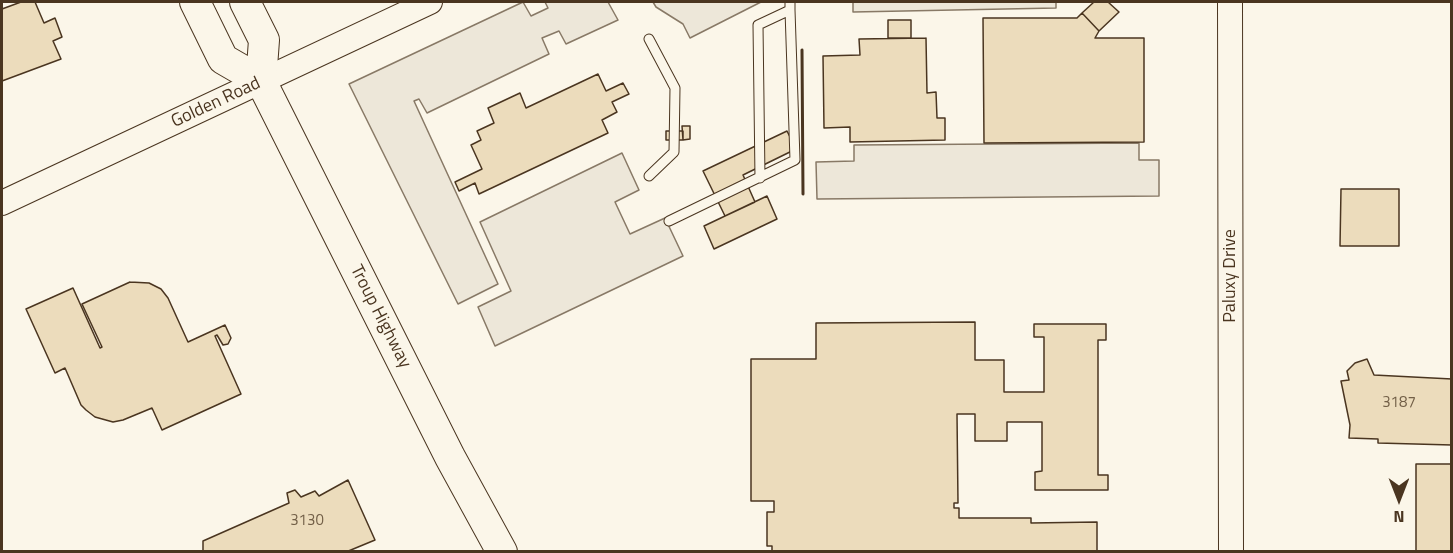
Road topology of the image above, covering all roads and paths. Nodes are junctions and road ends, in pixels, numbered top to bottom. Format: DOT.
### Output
graph roads {
  1 [pos="195,2"];
  2 [pos="245,2"];
  3 [pos="430,2"];
  4 [pos="1230,2"];
  5 [pos="790,6"];
  6 [pos="649,39"];
  7 [pos="261,81"];
  8 [pos="649,176"];
  9 [pos="760,178"];
  10 [pos="2,203"];
  11 [pos="669,221"];
  12 [pos="502,552"];
  13 [pos="1231,552"];
  1 -- 7 [label="main road"];
  2 -- 7 [label="main road"];
  3 -- 7 [label="street, Golden Road"];
  4 -- 13 [label="street, Paluxy Drive"];
  5 -- 9 [label="lane"];
  5 -- 9 [label="lane"];
  6 -- 8 [label="lane"];
  7 -- 10 [label="street, Golden Road"];
  7 -- 12 [label="main road, Troup Highway"];
  9 -- 11 [label="lane"];
}
